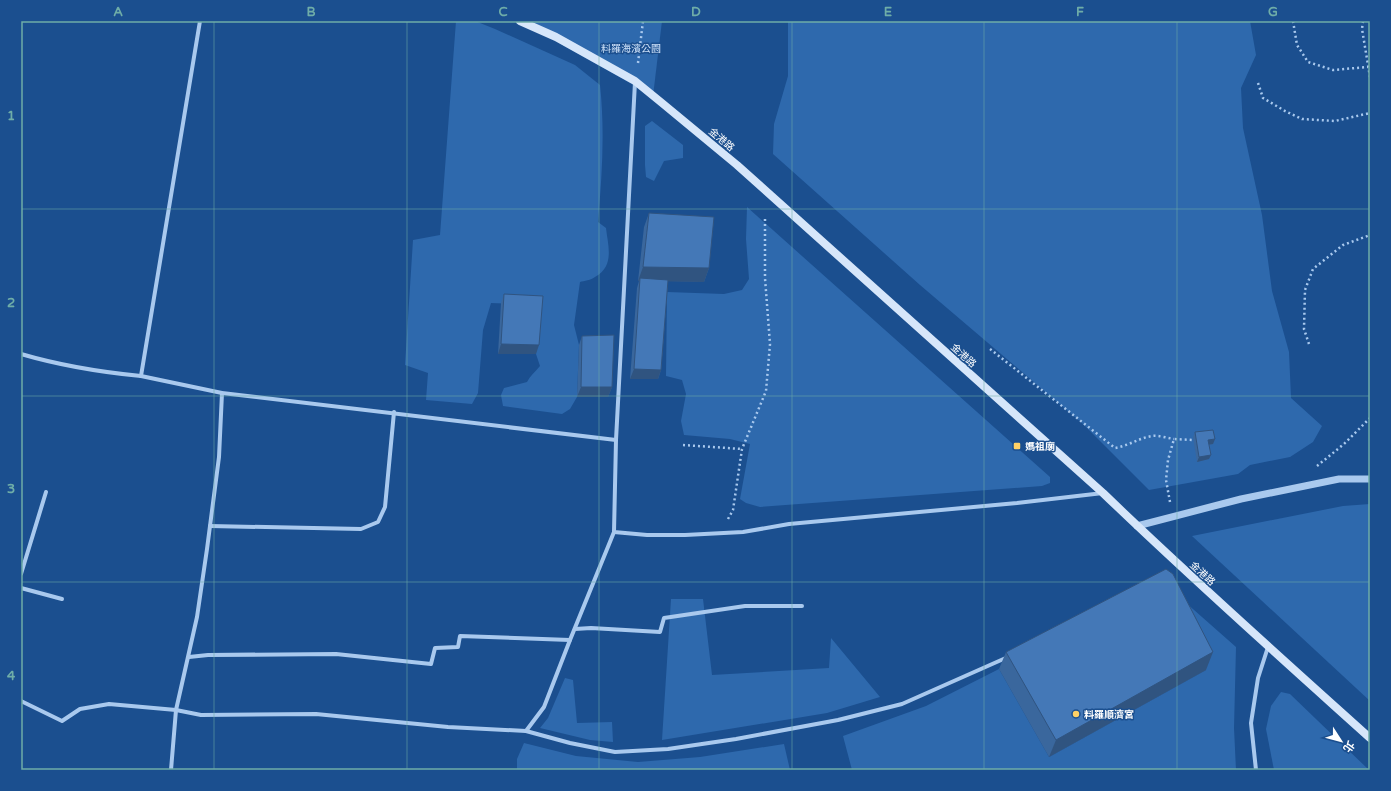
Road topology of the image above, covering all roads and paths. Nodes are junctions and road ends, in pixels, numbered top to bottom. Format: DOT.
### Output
graph roads {
  1 [pos="200,21"];
  2 [pos="520,21"];
  3 [pos="643,21"];
  4 [pos="1293,21"];
  5 [pos="1362,21"];
  6 [pos="1368,67"];
  7 [pos="1370,77"];
  8 [pos="635,81"];
  9 [pos="1258,83"];
  10 [pos="1370,113"];
  11 [pos="765,216"];
  12 [pos="1370,235"];
  13 [pos="1309,344"];
  14 [pos="990,349"];
  15 [pos="21,354"];
  16 [pos="141,376"];
  17 [pos="222,393"];
  18 [pos="394,412"];
  19 [pos="1370,418"];
  20 [pos="1174,439"];
  21 [pos="616,440"];
  22 [pos="1193,440"];
  23 [pos="683,445"];
  24 [pos="742,449"];
  25 [pos="1313,469"];
  26 [pos="1370,479"];
  27 [pos="46,492"];
  28 [pos="1104,493"];
  29 [pos="1172,516"];
  30 [pos="210,526"];
  31 [pos="1137,526"];
  32 [pos="614,532"];
  33 [pos="720,533"];
  34 [pos="21,574"];
  35 [pos="21,588"];
  36 [pos="62,599"];
  37 [pos="802,606"];
  38 [pos="575,629"];
  39 [pos="570,640"];
  40 [pos="1268,647"];
  41 [pos="1014,654"];
  42 [pos="189,657"];
  43 [pos="21,701"];
  44 [pos="176,710"];
  45 [pos="526,731"];
  46 [pos="1370,738"];
  47 [pos="171,770"];
  48 [pos="1256,770"];
  1 -- 16 [label="street"];
  2 -- 8 [label="main road, 金港路"];
  3 -- 8 [label="path"];
  4 -- 6 [label="path"];
  5 -- 6 [label="path"];
  6 -- 7 [label="path"];
  8 -- 21 [label="street"];
  8 -- 28 [label="main road, 金港路"];
  9 -- 10 [label="path"];
  11 -- 24 [label="path"];
  12 -- 13 [label="path"];
  14 -- 20 [label="path"];
  15 -- 16 [label="street"];
  16 -- 17 [label="street"];
  17 -- 18 [label="street"];
  17 -- 30 [label="street"];
  18 -- 21 [label="street"];
  18 -- 30 [label="street"];
  19 -- 25 [label="path"];
  20 -- 22 [label="path"];
  20 -- 29 [label="path"];
  21 -- 32 [label="street"];
  23 -- 24 [label="path"];
  24 -- 33 [label="path"];
  26 -- 29 [label="street"];
  27 -- 34 [label="street"];
  28 -- 31 [label="main road, 金港路"];
  28 -- 33 [label="street"];
  29 -- 31 [label="street"];
  30 -- 42 [label="street"];
  31 -- 40 [label="main road, 金港路"];
  32 -- 33 [label="street"];
  32 -- 38 [label="street"];
  35 -- 36 [label="street"];
  37 -- 38 [label="street"];
  38 -- 39 [label="street"];
  39 -- 42 [label="street"];
  39 -- 45 [label="street"];
  40 -- 46 [label="main road, 金港路"];
  40 -- 48 [label="street"];
  41 -- 45 [label="street"];
  42 -- 44 [label="street"];
  43 -- 44 [label="street"];
  44 -- 45 [label="street"];
  44 -- 47 [label="street"];
}
